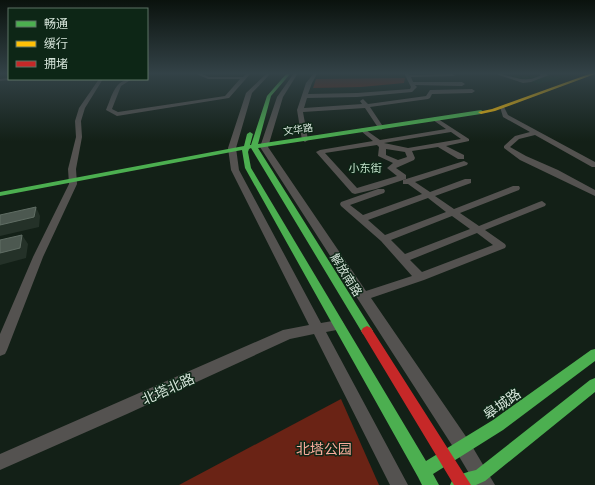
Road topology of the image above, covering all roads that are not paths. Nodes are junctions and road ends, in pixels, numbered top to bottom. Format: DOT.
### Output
graph roads {
  1 [pos="361,95"];
  2 [pos="90,96"];
  3 [pos="115,96"];
  4 [pos="230,96"];
  5 [pos="248,96"];
  6 [pos="263,96"];
  7 [pos="269,96"];
  8 [pos="280,96"];
  9 [pos="305,96"];
  10 [pos="326,96"];
  11 [pos="427,96"];
  12 [pos="535,96"];
  13 [pos="364,106"];
  14 [pos="502,108"];
  15 [pos="300,110"];
  16 [pos="435,119"];
  17 [pos="381,128"];
  18 [pos="363,130"];
  19 [pos="452,130"];
  20 [pos="536,133"];
  21 [pos="305,140"];
  22 [pos="380,144"];
  23 [pos="440,145"];
  24 [pos="255,148"];
  25 [pos="408,150"];
  26 [pos="233,152"];
  27 [pos="398,163"];
  28 [pos="595,165"];
  29 [pos="409,181"];
  30 [pos="468,181"];
  31 [pos="72,182"];
  32 [pos="516,188"];
  33 [pos="595,193"];
  34 [pos="0,194"];
  35 [pos="429,195"];
  36 [pos="0,199"];
  37 [pos="542,204"];
  38 [pos="361,219"];
  39 [pos="384,239"];
  40 [pos="403,259"];
  41 [pos="420,277"];
  42 [pos="363,296"];
  43 [pos="338,325"];
  44 [pos="318,329"];
  45 [pos="0,350"];
  46 [pos="595,354"];
  47 [pos="595,384"];
  48 [pos="463,447"];
  49 [pos="446,458"];
  50 [pos="0,462"];
  51 [pos="423,472"];
  52 [pos="483,481"];
  53 [pos="461,484"];
  54 [pos="399,485"];
  55 [pos="430,485"];
  1 -- 13 [label="street"];
  2 -- 31 [label="street"];
  3 -- 4 [label="street"];
  5 -- 26 [label="street"];
  6 -- 24 [label="main road"];
  7 -- 24 [label="main road"];
  8 -- 24 [label="street"];
  9 -- 10 [label="street"];
  9 -- 15 [label="street"];
  11 -- 13 [label="street"];
  12 -- 14 [label="main road, 文华路"];
  13 -- 15 [label="street"];
  13 -- 17 [label="street"];
  14 -- 16 [label="main road, 文华路"];
  14 -- 20 [label="street"];
  15 -- 21 [label="street"];
  16 -- 17 [label="main road, 文华路"];
  16 -- 19 [label="street"];
  17 -- 18 [label="main road, 文华路"];
  18 -- 21 [label="main road, 文华路"];
  18 -- 22 [label="street"];
  19 -- 22 [label="street"];
  19 -- 23 [label="street"];
  20 -- 28 [label="street"];
  20 -- 33 [label="street"];
  21 -- 24 [label="main road, 文华路"];
  22 -- 25 [label="street"];
  22 -- 27 [label="street"];
  22 -- 27 [label="street"];
  23 -- 25 [label="street"];
  23 -- 29 [label="street"];
  24 -- 26 [label="main road"];
  24 -- 42 [label="street"];
  24 -- 43 [label="main road"];
  24 -- 49 [label="main road, 解放南路"];
  25 -- 27 [label="street"];
  26 -- 31 [label="main road"];
  26 -- 44 [label="street"];
  29 -- 35 [label="street"];
  29 -- 38 [label="street"];
  30 -- 35 [label="street"];
  31 -- 34 [label="main road"];
  31 -- 36 [label="main road"];
  31 -- 45 [label="street"];
  32 -- 39 [label="street"];
  35 -- 38 [label="street"];
  35 -- 41 [label="street"];
  37 -- 40 [label="street"];
  38 -- 39 [label="street"];
  39 -- 40 [label="street"];
  40 -- 41 [label="street"];
  41 -- 42 [label="street"];
  42 -- 48 [label="street"];
  43 -- 44 [label="street, 北塔北路"];
  43 -- 51 [label="main road"];
  44 -- 50 [label="street, 北塔北路"];
  44 -- 54 [label="street"];
  46 -- 48 [label="main road, 皋城路"];
  47 -- 52 [label="main road"];
  48 -- 49 [label="main road, 皋城路"];
  48 -- 52 [label="street"];
  49 -- 51 [label="main road, 皋城路"];
  49 -- 53 [label="main road, 解放南路"];
  51 -- 55 [label="main road"];
  52 -- 53 [label="main road"];
}
